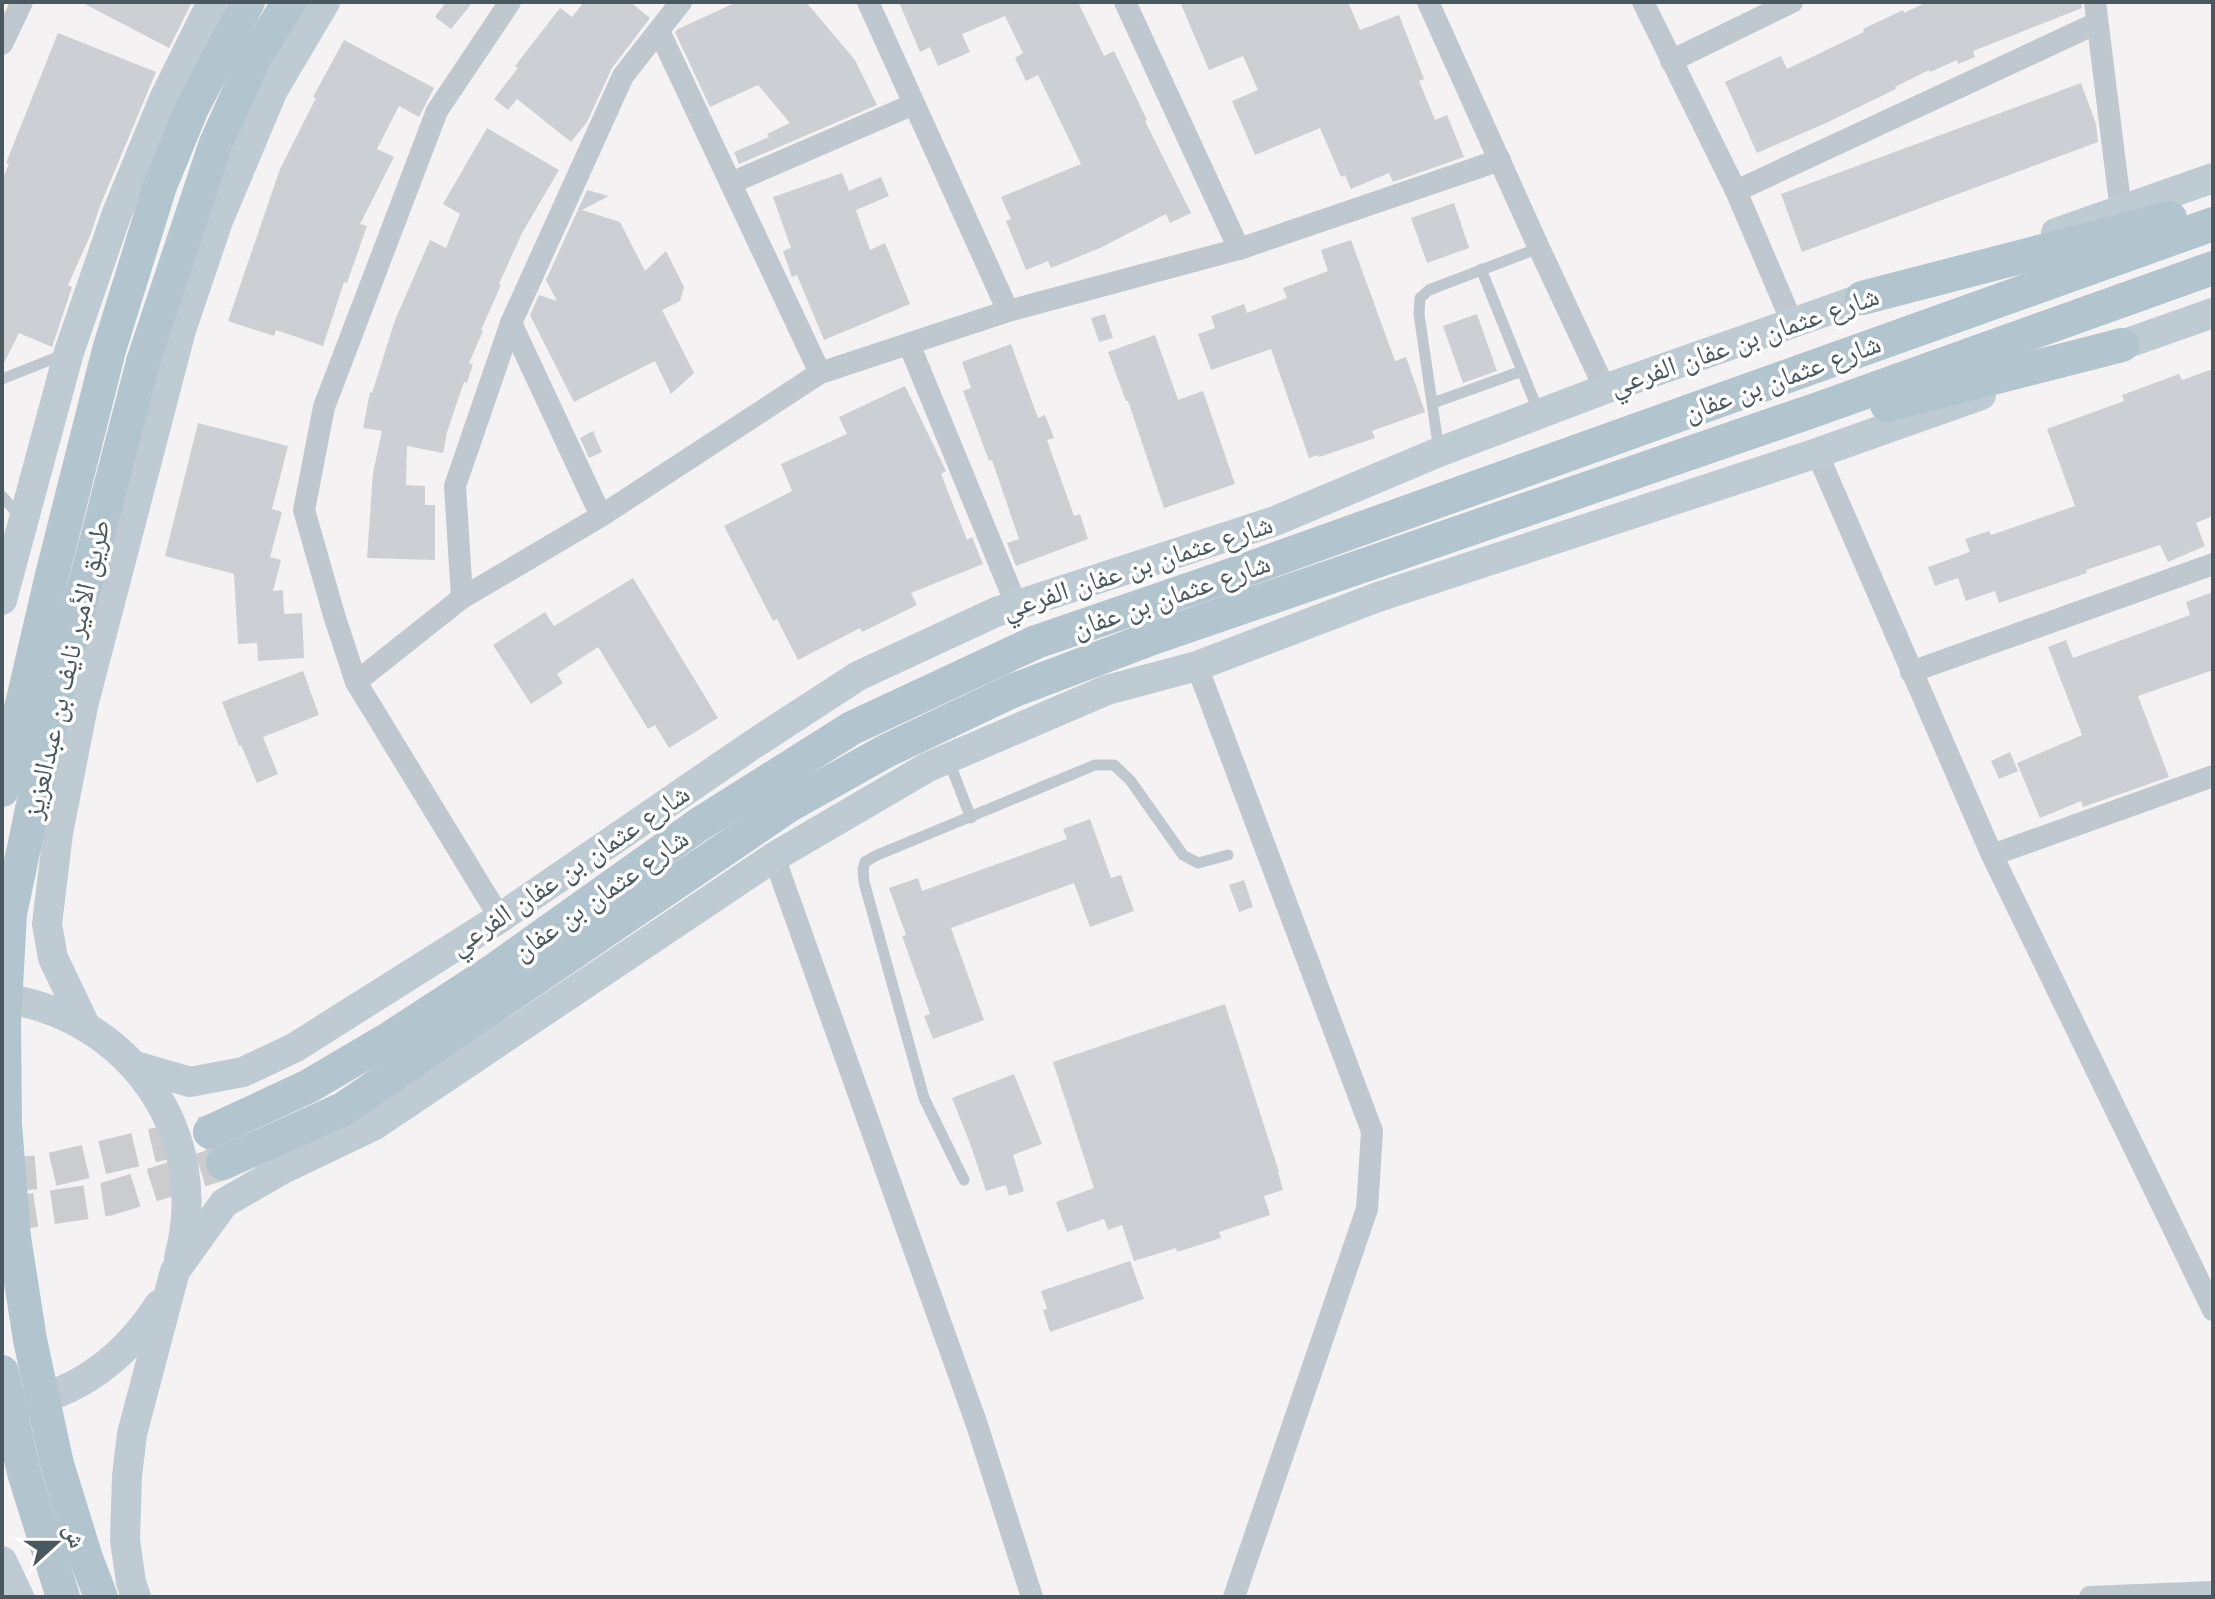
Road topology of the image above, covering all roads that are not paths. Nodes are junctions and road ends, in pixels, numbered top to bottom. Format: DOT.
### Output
graph roads {
  1 [pos="22,2"];
  2 [pos="212,2"];
  3 [pos="248,2"];
  4 [pos="289,2"];
  5 [pos="325,2"];
  6 [pos="510,2"];
  7 [pos="681,2"];
  8 [pos="868,2"];
  9 [pos="1125,2"];
  10 [pos="1428,2"];
  11 [pos="1643,2"];
  12 [pos="1792,2"];
  13 [pos="2096,13"];
  14 [pos="659,31"];
  15 [pos="2,44"];
  16 [pos="1671,61"];
  17 [pos="914,104"];
  18 [pos="1500,160"];
  19 [pos="2213,178"];
  20 [pos="731,183"];
  21 [pos="1736,191"];
  22 [pos="2213,207"];
  23 [pos="2121,211"];
  24 [pos="2213,224"];
  25 [pos="1539,248"];
  26 [pos="1239,249"];
  27 [pos="2213,268"];
  28 [pos="1481,269"];
  29 [pos="1862,298"];
  30 [pos="1008,311"];
  31 [pos="2213,313"];
  32 [pos="1792,322"];
  33 [pos="511,323"];
  34 [pos="909,344"];
  35 [pos="2122,345"];
  36 [pos="69,352"];
  37 [pos="1522,371"];
  38 [pos="820,373"];
  39 [pos="2,379"];
  40 [pos="1605,389"];
  41 [pos="1433,403"];
  42 [pos="1540,414"];
  43 [pos="1439,452"];
  44 [pos="1817,453"];
  45 [pos="1639,469"];
  46 [pos="2,496"];
  47 [pos="601,516"];
  48 [pos="24,523"];
  49 [pos="2213,564"];
  50 [pos="462,598"];
  51 [pos="2,600"];
  52 [pos="1016,604"];
  53 [pos="1197,666"];
  54 [pos="1911,672"];
  55 [pos="356,682"];
  56 [pos="948,759"];
  57 [pos="2213,776"];
  58 [pos="2,790"];
  59 [pos="971,818"];
  60 [pos="1228,855"];
  61 [pos="1992,855"];
  62 [pos="774,857"];
  63 [pos="500,918"];
  64 [pos="2,998"];
  65 [pos="85,1025"];
  66 [pos="135,1066"];
  67 [pos="210,1132"];
  68 [pos="223,1163"];
  69 [pos="964,1180"];
  70 [pos="175,1271"];
  71 [pos="2213,1310"];
  72 [pos="2,1372"];
  73 [pos="2,1407"];
  74 [pos="132,1434"];
  75 [pos="2,1561"];
  76 [pos="2213,1592"];
  77 [pos="19,1597"];
  78 [pos="63,1597"];
  79 [pos="101,1597"];
  80 [pos="136,1597"];
  81 [pos="156,1597"];
  82 [pos="1032,1597"];
  83 [pos="1234,1597"];
  84 [pos="2090,1597"];
  1 -- 15 [label="street"];
  2 -- 36 [label="main road"];
  3 -- 58 [label="main road, طريق الأمير نايف بن عبدالعزيز"];
  4 -- 79 [label="main road, طريق الأمير نايف بن عبدالعزيز, bridge"];
  5 -- 65 [label="main road"];
  6 -- 55 [label="street"];
  7 -- 14 [label="street"];
  8 -- 17 [label="street"];
  9 -- 26 [label="street"];
  10 -- 18 [label="street"];
  11 -- 16 [label="street"];
  12 -- 16 [label="street"];
  13 -- 21 [label="street"];
  13 -- 23 [label="street"];
  14 -- 20 [label="street"];
  14 -- 33 [label="street"];
  16 -- 21 [label="street"];
  17 -- 20 [label="street"];
  17 -- 30 [label="street"];
  18 -- 25 [label="street"];
  18 -- 26 [label="street"];
  19 -- 23 [label="main road, شارع عثمان بن عفان الفرعي"];
  20 -- 38 [label="street"];
  21 -- 32 [label="street"];
  22 -- 29 [label="main road"];
  23 -- 29 [label="main road, شارع عثمان بن عفان الفرعي"];
  24 -- 67 [label="main road, شارع عثمان بن عفان"];
  25 -- 28 [label="lane"];
  25 -- 40 [label="street"];
  26 -- 30 [label="street"];
  27 -- 45 [label="main road, شارع عثمان بن عفان"];
  28 -- 37 [label="lane"];
  28 -- 41 [label="lane"];
  29 -- 32 [label="main road, شارع عثمان بن عفان الفرعي"];
  30 -- 34 [label="street"];
  31 -- 35 [label="main road"];
  32 -- 40 [label="main road, شارع عثمان بن عفان الفرعي"];
  33 -- 47 [label="street"];
  33 -- 50 [label="street"];
  34 -- 38 [label="street"];
  34 -- 52 [label="street"];
  35 -- 44 [label="main road"];
  35 -- 45 [label="main road"];
  36 -- 39 [label="lane"];
  36 -- 48 [label="main road"];
  37 -- 41 [label="lane"];
  37 -- 42 [label="lane"];
  38 -- 47 [label="street"];
  40 -- 42 [label="main road, شارع عثمان بن عفان الفرعي"];
  41 -- 43 [label="lane"];
  42 -- 43 [label="main road, شارع عثمان بن عفان الفرعي"];
  43 -- 52 [label="main road, شارع عثمان بن عفان الفرعي"];
  44 -- 53 [label="main road"];
  44 -- 54 [label="street"];
  45 -- 68 [label="main road, شارع عثمان بن عفان"];
  46 -- 48 [label="lane"];
  47 -- 50 [label="street"];
  48 -- 51 [label="main road"];
  49 -- 54 [label="street"];
  50 -- 55 [label="street"];
  52 -- 63 [label="main road, شارع عثمان بن عفان الفرعي"];
  53 -- 56 [label="main road"];
  53 -- 83 [label="street"];
  54 -- 61 [label="street"];
  55 -- 63 [label="street"];
  56 -- 59 [label="lane"];
  56 -- 62 [label="main road"];
  57 -- 61 [label="street"];
  59 -- 60 [label="lane"];
  59 -- 69 [label="lane"];
  61 -- 71 [label="street"];
  62 -- 70 [label="main road"];
  62 -- 82 [label="street"];
  63 -- 66 [label="main road, شارع عثمان بن عفان الفرعي"];
  64 -- 65 [label="main road"];
  65 -- 66 [label="main road"];
  66 -- 70 [label="main road"];
  70 -- 73 [label="main road"];
  70 -- 74 [label="main road"];
  72 -- 78 [label="main road, bridge"];
  74 -- 80 [label="main road"];
  74 -- 81 [label="main road"];
  75 -- 77 [label="main road"];
  76 -- 84 [label="street"];
}
